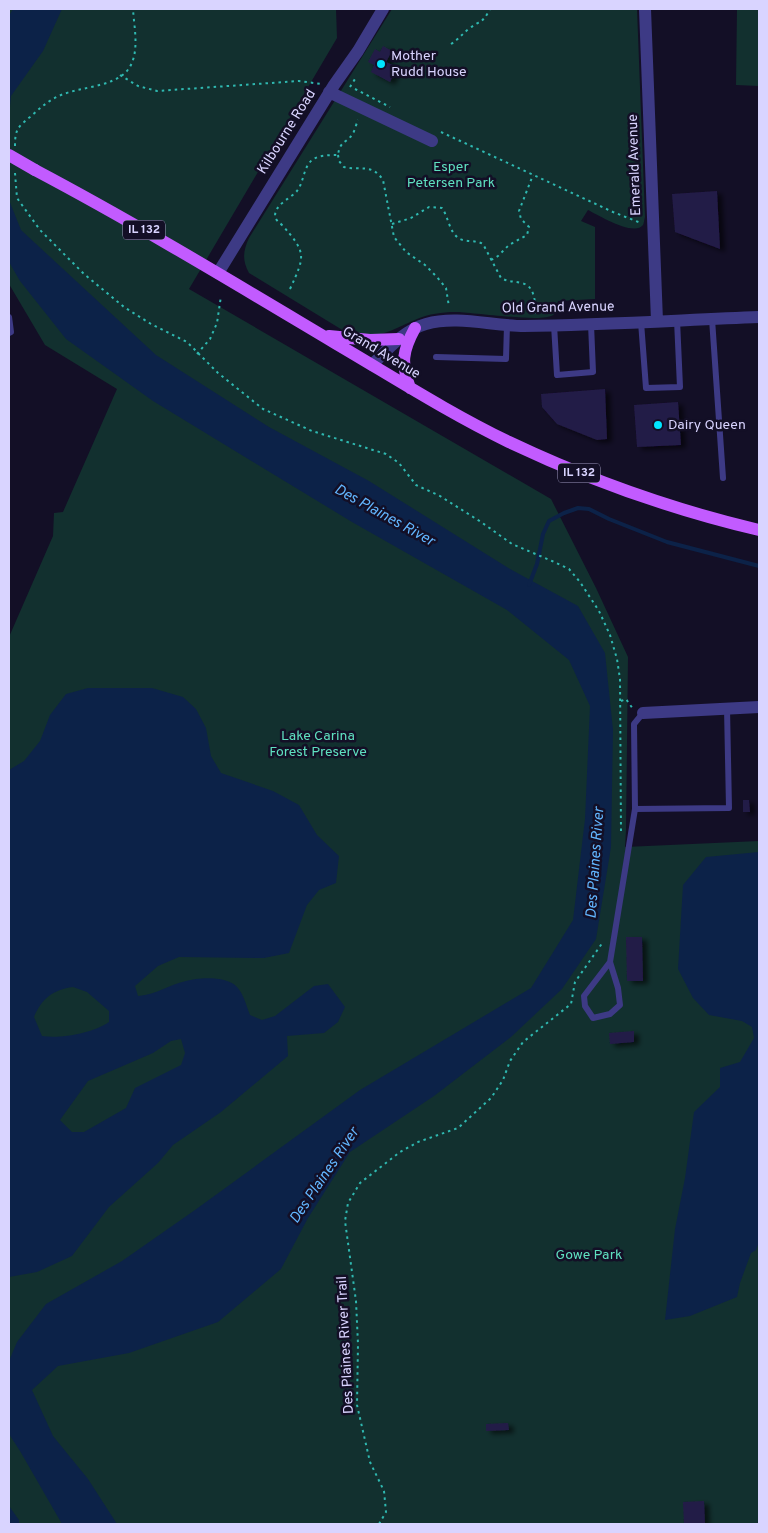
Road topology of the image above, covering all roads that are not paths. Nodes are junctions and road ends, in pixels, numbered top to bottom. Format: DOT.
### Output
graph roads {
  1 [pos="383,9"];
  2 [pos="645,9"];
  3 [pos="332,88"];
  4 [pos="434,135"];
  5 [pos="9,155"];
  6 [pos="218,273"];
  7 [pos="9,317"];
  8 [pos="759,317"];
  9 [pos="712,319"];
  10 [pos="678,320"];
  11 [pos="657,321"];
  12 [pos="641,322"];
  13 [pos="592,324"];
  14 [pos="507,325"];
  15 [pos="554,325"];
  16 [pos="415,328"];
  17 [pos="9,332"];
  18 [pos="324,336"];
  19 [pos="399,339"];
  20 [pos="436,357"];
  21 [pos="372,365"];
  22 [pos="410,388"];
  23 [pos="722,478"];
  24 [pos="759,530"];
  25 [pos="759,707"];
  26 [pos="727,708"];
  27 [pos="642,714"];
  28 [pos="634,809"];
  29 [pos="610,962"];
  1 -- 3 [label="street, Kilbourne Road"];
  2 -- 11 [label="street, Emerald Avenue"];
  3 -- 4 [label="street"];
  3 -- 6 [label="street, Kilbourne Road"];
  5 -- 6 [label="main road, Grand Avenue / IL 132, bridge"];
  6 -- 18 [label="main road, Grand Avenue / IL 132"];
  7 -- 17 [label="lane"];
  8 -- 9 [label="street, Old Grand Avenue"];
  9 -- 10 [label="street, Old Grand Avenue"];
  9 -- 23 [label="lane"];
  10 -- 11 [label="street, Old Grand Avenue"];
  10 -- 12 [label="lane"];
  11 -- 12 [label="street, Old Grand Avenue"];
  12 -- 13 [label="street, Old Grand Avenue"];
  13 -- 15 [label="street, Old Grand Avenue"];
  13 -- 15 [label="lane"];
  14 -- 15 [label="street, Old Grand Avenue"];
  14 -- 16 [label="street, Old Grand Avenue"];
  14 -- 20 [label="lane"];
  16 -- 19 [label="street, Old Grand Avenue"];
  16 -- 22 [label="main road"];
  18 -- 19 [label="main road"];
  18 -- 21 [label="main road, Grand Avenue / IL 132"];
  19 -- 21 [label="street, Old Grand Avenue"];
  21 -- 22 [label="main road, Grand Avenue / IL 132"];
  22 -- 24 [label="main road, Grand Avenue / IL 132"];
  25 -- 26 [label="street"];
  26 -- 27 [label="street"];
  26 -- 28 [label="lane"];
  27 -- 28 [label="lane"];
  28 -- 29 [label="lane"];
  29 -- 29 [label="lane"];
}
